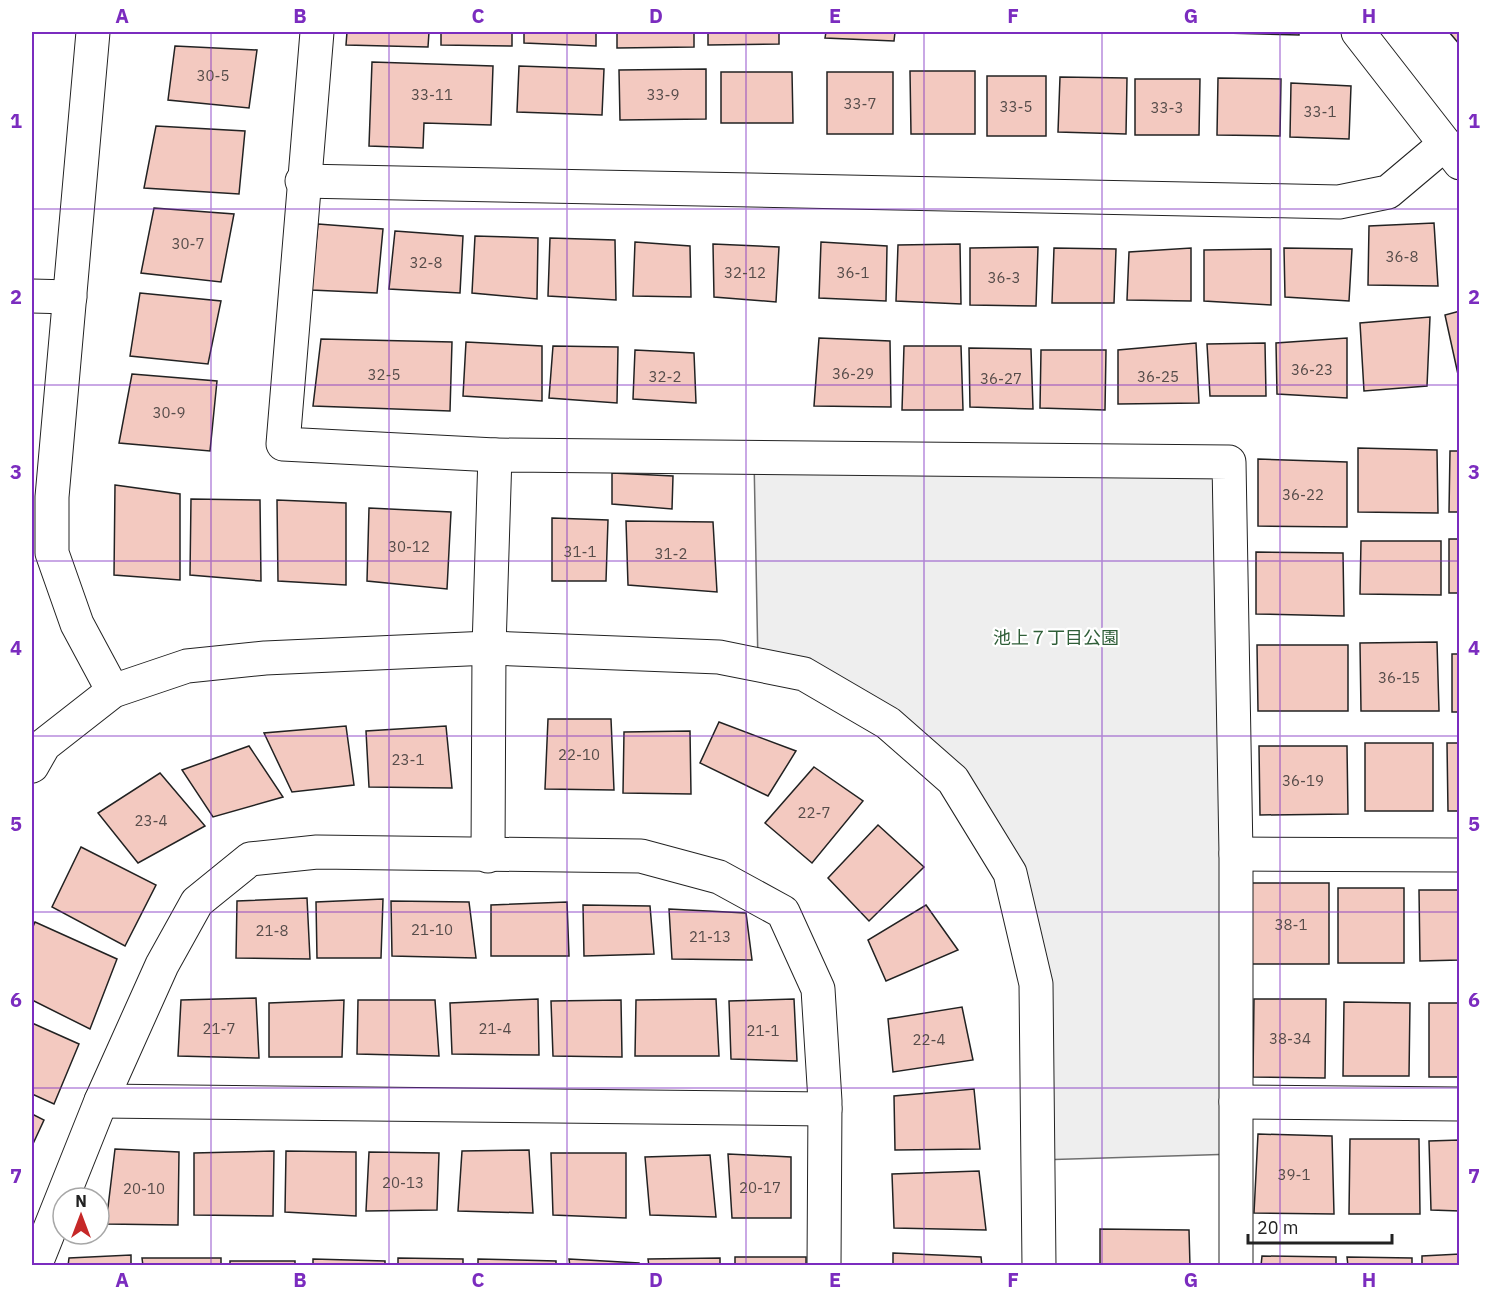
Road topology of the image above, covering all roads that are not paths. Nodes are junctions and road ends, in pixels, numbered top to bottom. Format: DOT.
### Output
graph roads {
  1 [pos="93,32"];
  2 [pos="317,32"];
  3 [pos="1358,32"];
  4 [pos="1452,153"];
  5 [pos="302,181"];
  6 [pos="32,296"];
  7 [pos="70,297"];
  8 [pos="495,455"];
  9 [pos="489,648"];
  10 [pos="113,691"];
  11 [pos="32,766"];
  12 [pos="1236,854"];
  13 [pos="1460,855"];
  14 [pos="488,856"];
  15 [pos="101,1101"];
  16 [pos="1236,1102"];
  17 [pos="1460,1104"];
  18 [pos="825,1108"];
  19 [pos="35,1266"];
  20 [pos="824,1266"];
  21 [pos="1039,1266"];
  22 [pos="1236,1266"];
  1 -- 7 [label="street"];
  2 -- 5 [label="street"];
  3 -- 4 [label="street"];
  4 -- 5 [label="street"];
  5 -- 8 [label="street"];
  6 -- 7 [label="street"];
  7 -- 10 [label="street"];
  8 -- 9 [label="street"];
  8 -- 12 [label="street"];
  9 -- 10 [label="street"];
  9 -- 14 [label="street"];
  9 -- 21 [label="street"];
  10 -- 11 [label="street"];
  12 -- 13 [label="street"];
  12 -- 16 [label="street"];
  14 -- 15 [label="street"];
  14 -- 18 [label="street"];
  15 -- 18 [label="street"];
  15 -- 19 [label="street"];
  16 -- 17 [label="street"];
  16 -- 22 [label="street"];
  18 -- 20 [label="street"];
}
